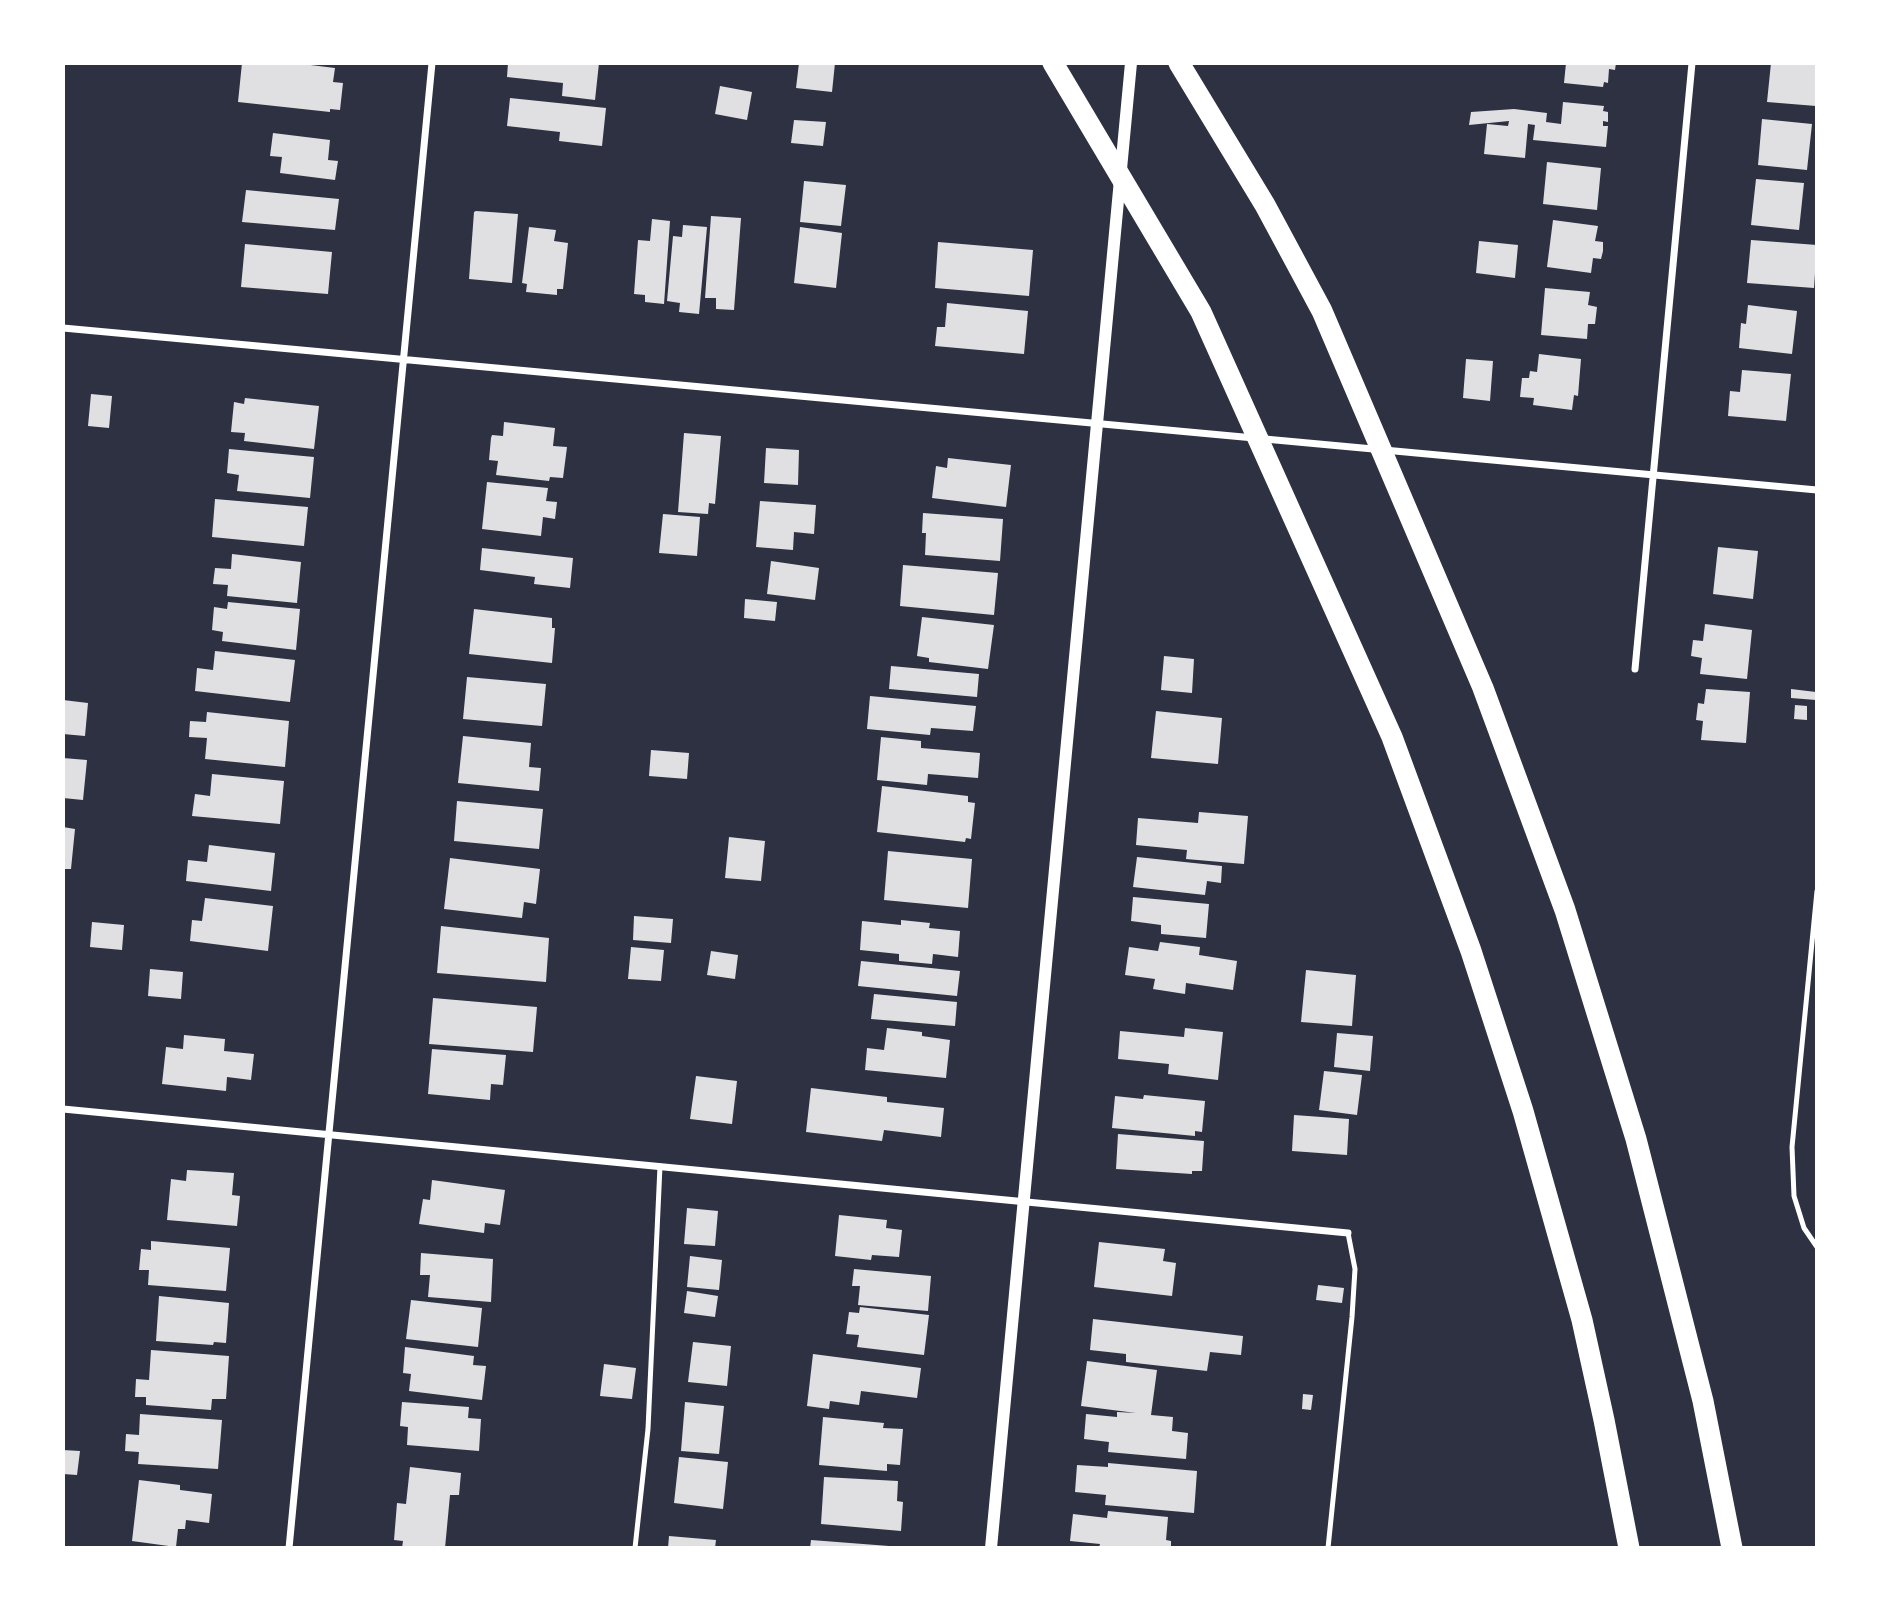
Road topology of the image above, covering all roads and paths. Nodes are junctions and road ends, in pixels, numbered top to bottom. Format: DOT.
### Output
graph roads {
  1 [pos="432,63"];
  2 [pos="1131,63"];
  3 [pos="1179,63"];
  4 [pos="1692,63"];
  5 [pos="1058,71"];
  6 [pos="63,328"];
  7 [pos="405,360"];
  8 [pos="1097,423"];
  9 [pos="1652,473"];
  10 [pos="1817,490"];
  11 [pos="1635,668"];
  12 [pos="1817,891"];
  13 [pos="63,1109"];
  14 [pos="329,1135"];
  15 [pos="660,1166"];
  16 [pos="1025,1200"];
  17 [pos="1348,1233"];
  18 [pos="1817,1247"];
  19 [pos="289,1548"];
  20 [pos="635,1548"];
  21 [pos="991,1548"];
  22 [pos="1328,1548"];
  23 [pos="1629,1548"];
  24 [pos="1732,1548"];
  1 -- 7 [label="street"];
  2 -- 8 [label="street"];
  3 -- 24 [label="highway"];
  4 -- 9 [label="street"];
  5 -- 23 [label="highway"];
  6 -- 7 [label="street"];
  7 -- 8 [label="street"];
  7 -- 14 [label="street"];
  8 -- 9 [label="street"];
  8 -- 16 [label="street"];
  9 -- 10 [label="street"];
  9 -- 11 [label="street"];
  12 -- 18 [label="lane"];
  13 -- 14 [label="street"];
  14 -- 15 [label="street"];
  14 -- 19 [label="street"];
  15 -- 16 [label="street"];
  15 -- 20 [label="lane"];
  16 -- 17 [label="street"];
  16 -- 21 [label="street"];
  17 -- 22 [label="lane"];
}
